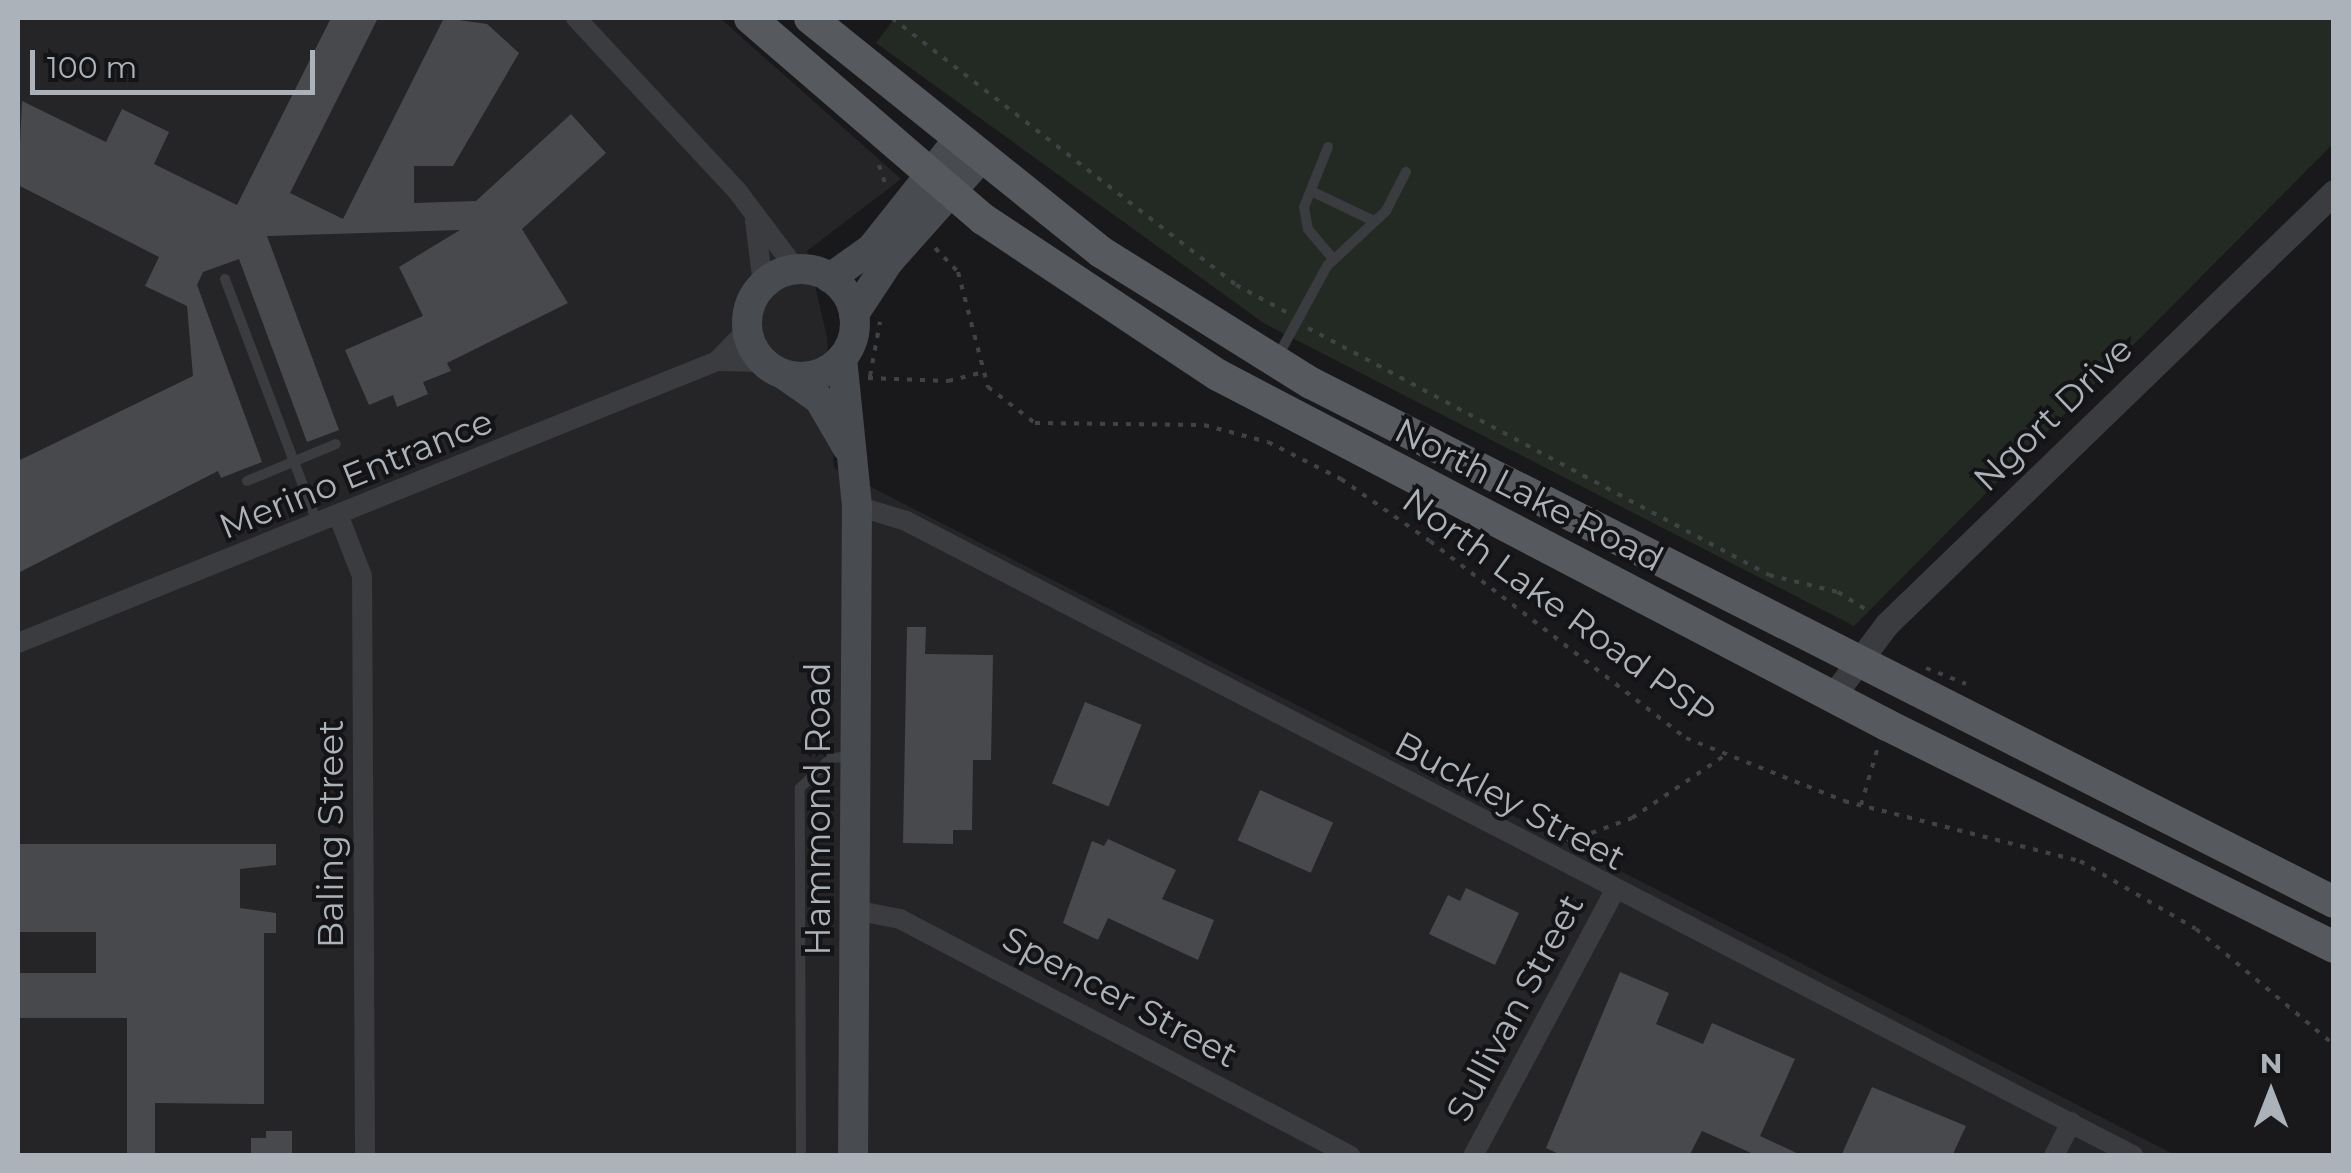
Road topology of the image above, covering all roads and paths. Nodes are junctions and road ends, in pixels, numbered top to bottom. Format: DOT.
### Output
graph roads {
  1 [pos="576,18"];
  2 [pos="750,18"];
  3 [pos="810,18"];
  4 [pos="892,18"];
  5 [pos="849,34"];
  6 [pos="1328,147"];
  7 [pos="968,151"];
  8 [pos="1406,172"];
  9 [pos="939,184"];
  10 [pos="1311,191"];
  11 [pos="2334,192"];
  12 [pos="754,220"];
  13 [pos="1374,221"];
  14 [pos="930,243"];
  15 [pos="1333,259"];
  16 [pos="796,269"];
  17 [pos="830,278"];
  18 [pos="224,279"];
  19 [pos="763,284"];
  20 [pos="868,316"];
  21 [pos="1297,320"];
  22 [pos="747,330"];
  23 [pos="717,362"];
  24 [pos="1276,362"];
  25 [pos="773,368"];
  26 [pos="853,374"];
  27 [pos="981,374"];
  28 [pos="336,444"];
  29 [pos="292,462"];
  30 [pos="853,464"];
  31 [pos="247,481"];
  32 [pos="856,506"];
  33 [pos="339,517"];
  34 [pos="318,526"];
  35 [pos="1887,624"];
  36 [pos="18,643"];
  37 [pos="1854,664"];
  38 [pos="1832,697"];
  39 [pos="856,756"];
  40 [pos="1724,756"];
  41 [pos="1539,852"];
  42 [pos="1614,892"];
  43 [pos="2334,902"];
  44 [pos="854,910"];
  45 [pos="2334,947"];
  46 [pos="2334,1045"];
  47 [pos="2071,1122"];
  48 [pos="365,1156"];
  49 [pos="801,1156"];
  50 [pos="854,1156"];
  51 [pos="1350,1156"];
  52 [pos="1473,1156"];
  53 [pos="2054,1156"];
  54 [pos="2134,1156"];
  1 -- 12 [label="street"];
  2 -- 9 [label="main road, North Lake Road"];
  3 -- 5 [label="main road, North Lake Road"];
  4 -- 21 [label="path"];
  5 -- 7 [label="main road, North Lake Road"];
  6 -- 10 [label="lane"];
  7 -- 9 [label="main road"];
  7 -- 24 [label="main road, North Lake Road"];
  8 -- 13 [label="lane"];
  9 -- 17 [label="main road"];
  9 -- 20 [label="main road"];
  9 -- 38 [label="main road, North Lake Road"];
  10 -- 13 [label="lane"];
  10 -- 15 [label="lane"];
  11 -- 35 [label="street, Ngort Drive"];
  12 -- 16 [label="street"];
  12 -- 19 [label="street"];
  13 -- 15 [label="lane"];
  14 -- 27 [label="path"];
  15 -- 21 [label="lane"];
  16 -- 17 [label="main road"];
  16 -- 19 [label="main road"];
  17 -- 20 [label="main road"];
  18 -- 29 [label="lane"];
  19 -- 22 [label="main road"];
  20 -- 26 [label="main road, Hammond Road"];
  20 -- 26 [label="path"];
  21 -- 24 [label="lane"];
  21 -- 35 [label="path"];
  22 -- 23 [label="street, Merino Entrance"];
  22 -- 25 [label="main road"];
  23 -- 25 [label="street, Merino Entrance"];
  23 -- 33 [label="street, Merino Entrance"];
  24 -- 37 [label="main road, North Lake Road"];
  25 -- 26 [label="main road"];
  25 -- 30 [label="main road, Hammond Road"];
  26 -- 27 [label="path"];
  26 -- 30 [label="main road, Hammond Road"];
  27 -- 40 [label="path, North Lake Road PSP"];
  28 -- 29 [label="lane"];
  29 -- 31 [label="lane"];
  29 -- 34 [label="lane"];
  30 -- 32 [label="main road, Hammond Road"];
  32 -- 39 [label="main road, Hammond Road"];
  32 -- 41 [label="street, Buckley Street"];
  33 -- 34 [label="street, Merino Entrance"];
  33 -- 48 [label="street, Baling Street"];
  34 -- 36 [label="street, Merino Entrance"];
  35 -- 37 [label="street, Ngort Drive"];
  37 -- 38 [label="street, Ngort Drive"];
  37 -- 43 [label="main road, North Lake Road"];
  38 -- 45 [label="main road, North Lake Road"];
  39 -- 44 [label="main road, Hammond Road"];
  39 -- 49 [label="lane"];
  40 -- 41 [label="path"];
  40 -- 46 [label="path, North Lake Road PSP"];
  41 -- 42 [label="street, Buckley Street"];
  42 -- 47 [label="street, Buckley Street"];
  42 -- 52 [label="street, Sullivan Street"];
  44 -- 50 [label="main road, Hammond Road"];
  44 -- 51 [label="street, Spencer Street"];
  47 -- 53 [label="street"];
  47 -- 54 [label="street, Buckley Street"];
}
